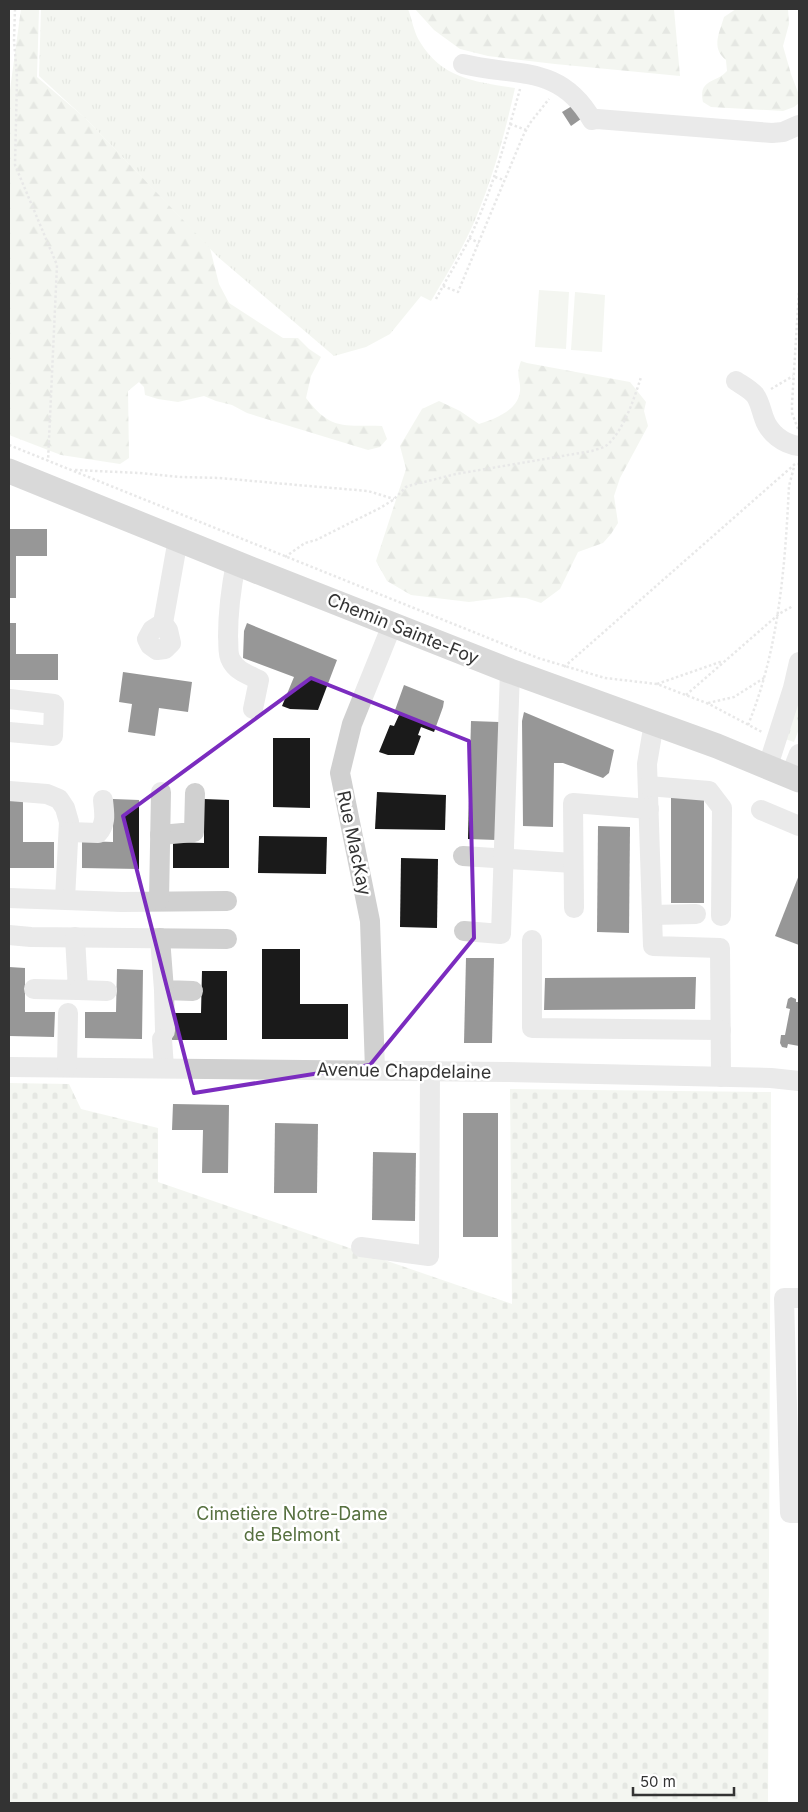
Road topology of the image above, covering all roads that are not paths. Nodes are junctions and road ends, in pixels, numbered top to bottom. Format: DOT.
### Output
graph roads {
  1 [pos="462,64"];
  2 [pos="799,124"];
  3 [pos="736,381"];
  4 [pos="797,455"];
  5 [pos="9,470"];
  6 [pos="178,539"];
  7 [pos="236,563"];
  8 [pos="163,623"];
  9 [pos="392,625"];
  10 [pos="799,662"];
  11 [pos="510,671"];
  12 [pos="9,699"];
  13 [pos="253,709"];
  14 [pos="654,723"];
  15 [pos="9,732"];
  16 [pos="768,766"];
  17 [pos="796,770"];
  18 [pos="648,786"];
  19 [pos="9,791"];
  20 [pos="161,792"];
  21 [pos="195,793"];
  22 [pos="103,800"];
  23 [pos="648,809"];
  24 [pos="761,810"];
  25 [pos="799,826"];
  26 [pos="69,832"];
  27 [pos="160,835"];
  28 [pos="463,856"];
  29 [pos="505,859"];
  30 [pos="573,863"];
  31 [pos="9,898"];
  32 [pos="65,899"];
  33 [pos="159,900"];
  34 [pos="227,901"];
  35 [pos="574,908"];
  36 [pos="696,914"];
  37 [pos="652,915"];
  38 [pos="721,916"];
  39 [pos="464,931"];
  40 [pos="9,935"];
  41 [pos="75,937"];
  42 [pos="160,938"];
  43 [pos="227,938"];
  44 [pos="532,940"];
  45 [pos="34,989"];
  46 [pos="78,990"];
  47 [pos="164,990"];
  48 [pos="107,991"];
  49 [pos="193,991"];
  50 [pos="68,1013"];
  51 [pos="721,1030"];
  52 [pos="9,1067"];
  53 [pos="68,1067"];
  54 [pos="164,1068"];
  55 [pos="375,1070"];
  56 [pos="430,1071"];
  57 [pos="721,1078"];
  58 [pos="799,1081"];
  59 [pos="361,1247"];
  60 [pos="799,1298"];
  61 [pos="799,1513"];
  1 -- 2 [label="street"];
  3 -- 4 [label="street"];
  5 -- 6 [label="main road, Chemin Sainte-Foy"];
  6 -- 7 [label="main road, Chemin Sainte-Foy"];
  6 -- 8 [label="street"];
  7 -- 9 [label="main road, Chemin Sainte-Foy"];
  7 -- 13 [label="street"];
  9 -- 11 [label="main road, Chemin Sainte-Foy"];
  9 -- 55 [label="street, Rue MacKay"];
  10 -- 16 [label="street"];
  11 -- 14 [label="main road, Chemin Sainte-Foy"];
  11 -- 29 [label="street"];
  12 -- 15 [label="street"];
  14 -- 16 [label="main road, Chemin Sainte-Foy"];
  14 -- 18 [label="street"];
  16 -- 17 [label="main road, Chemin Sainte-Foy"];
  18 -- 23 [label="street"];
  18 -- 38 [label="street"];
  19 -- 26 [label="street"];
  20 -- 27 [label="street"];
  21 -- 27 [label="street"];
  22 -- 26 [label="street"];
  23 -- 30 [label="street"];
  23 -- 37 [label="street"];
  24 -- 25 [label="street"];
  26 -- 32 [label="street"];
  27 -- 33 [label="street"];
  28 -- 29 [label="street"];
  29 -- 30 [label="street"];
  29 -- 39 [label="street"];
  30 -- 35 [label="street"];
  31 -- 32 [label="street"];
  32 -- 33 [label="street"];
  33 -- 34 [label="street"];
  36 -- 37 [label="street"];
  37 -- 51 [label="street"];
  40 -- 41 [label="street"];
  41 -- 42 [label="street"];
  41 -- 46 [label="street"];
  42 -- 43 [label="street"];
  42 -- 47 [label="street"];
  44 -- 51 [label="street"];
  45 -- 46 [label="street"];
  46 -- 48 [label="street"];
  47 -- 49 [label="street"];
  47 -- 54 [label="street"];
  50 -- 53 [label="street"];
  51 -- 57 [label="street"];
  52 -- 53 [label="street, Avenue Chapdelaine"];
  53 -- 54 [label="street, Avenue Chapdelaine"];
  54 -- 55 [label="street, Avenue Chapdelaine"];
  55 -- 56 [label="street, Avenue Chapdelaine"];
  56 -- 57 [label="street, Avenue Chapdelaine"];
  56 -- 59 [label="street"];
  57 -- 58 [label="street, Avenue Chapdelaine"];
  60 -- 61 [label="street"];
}
